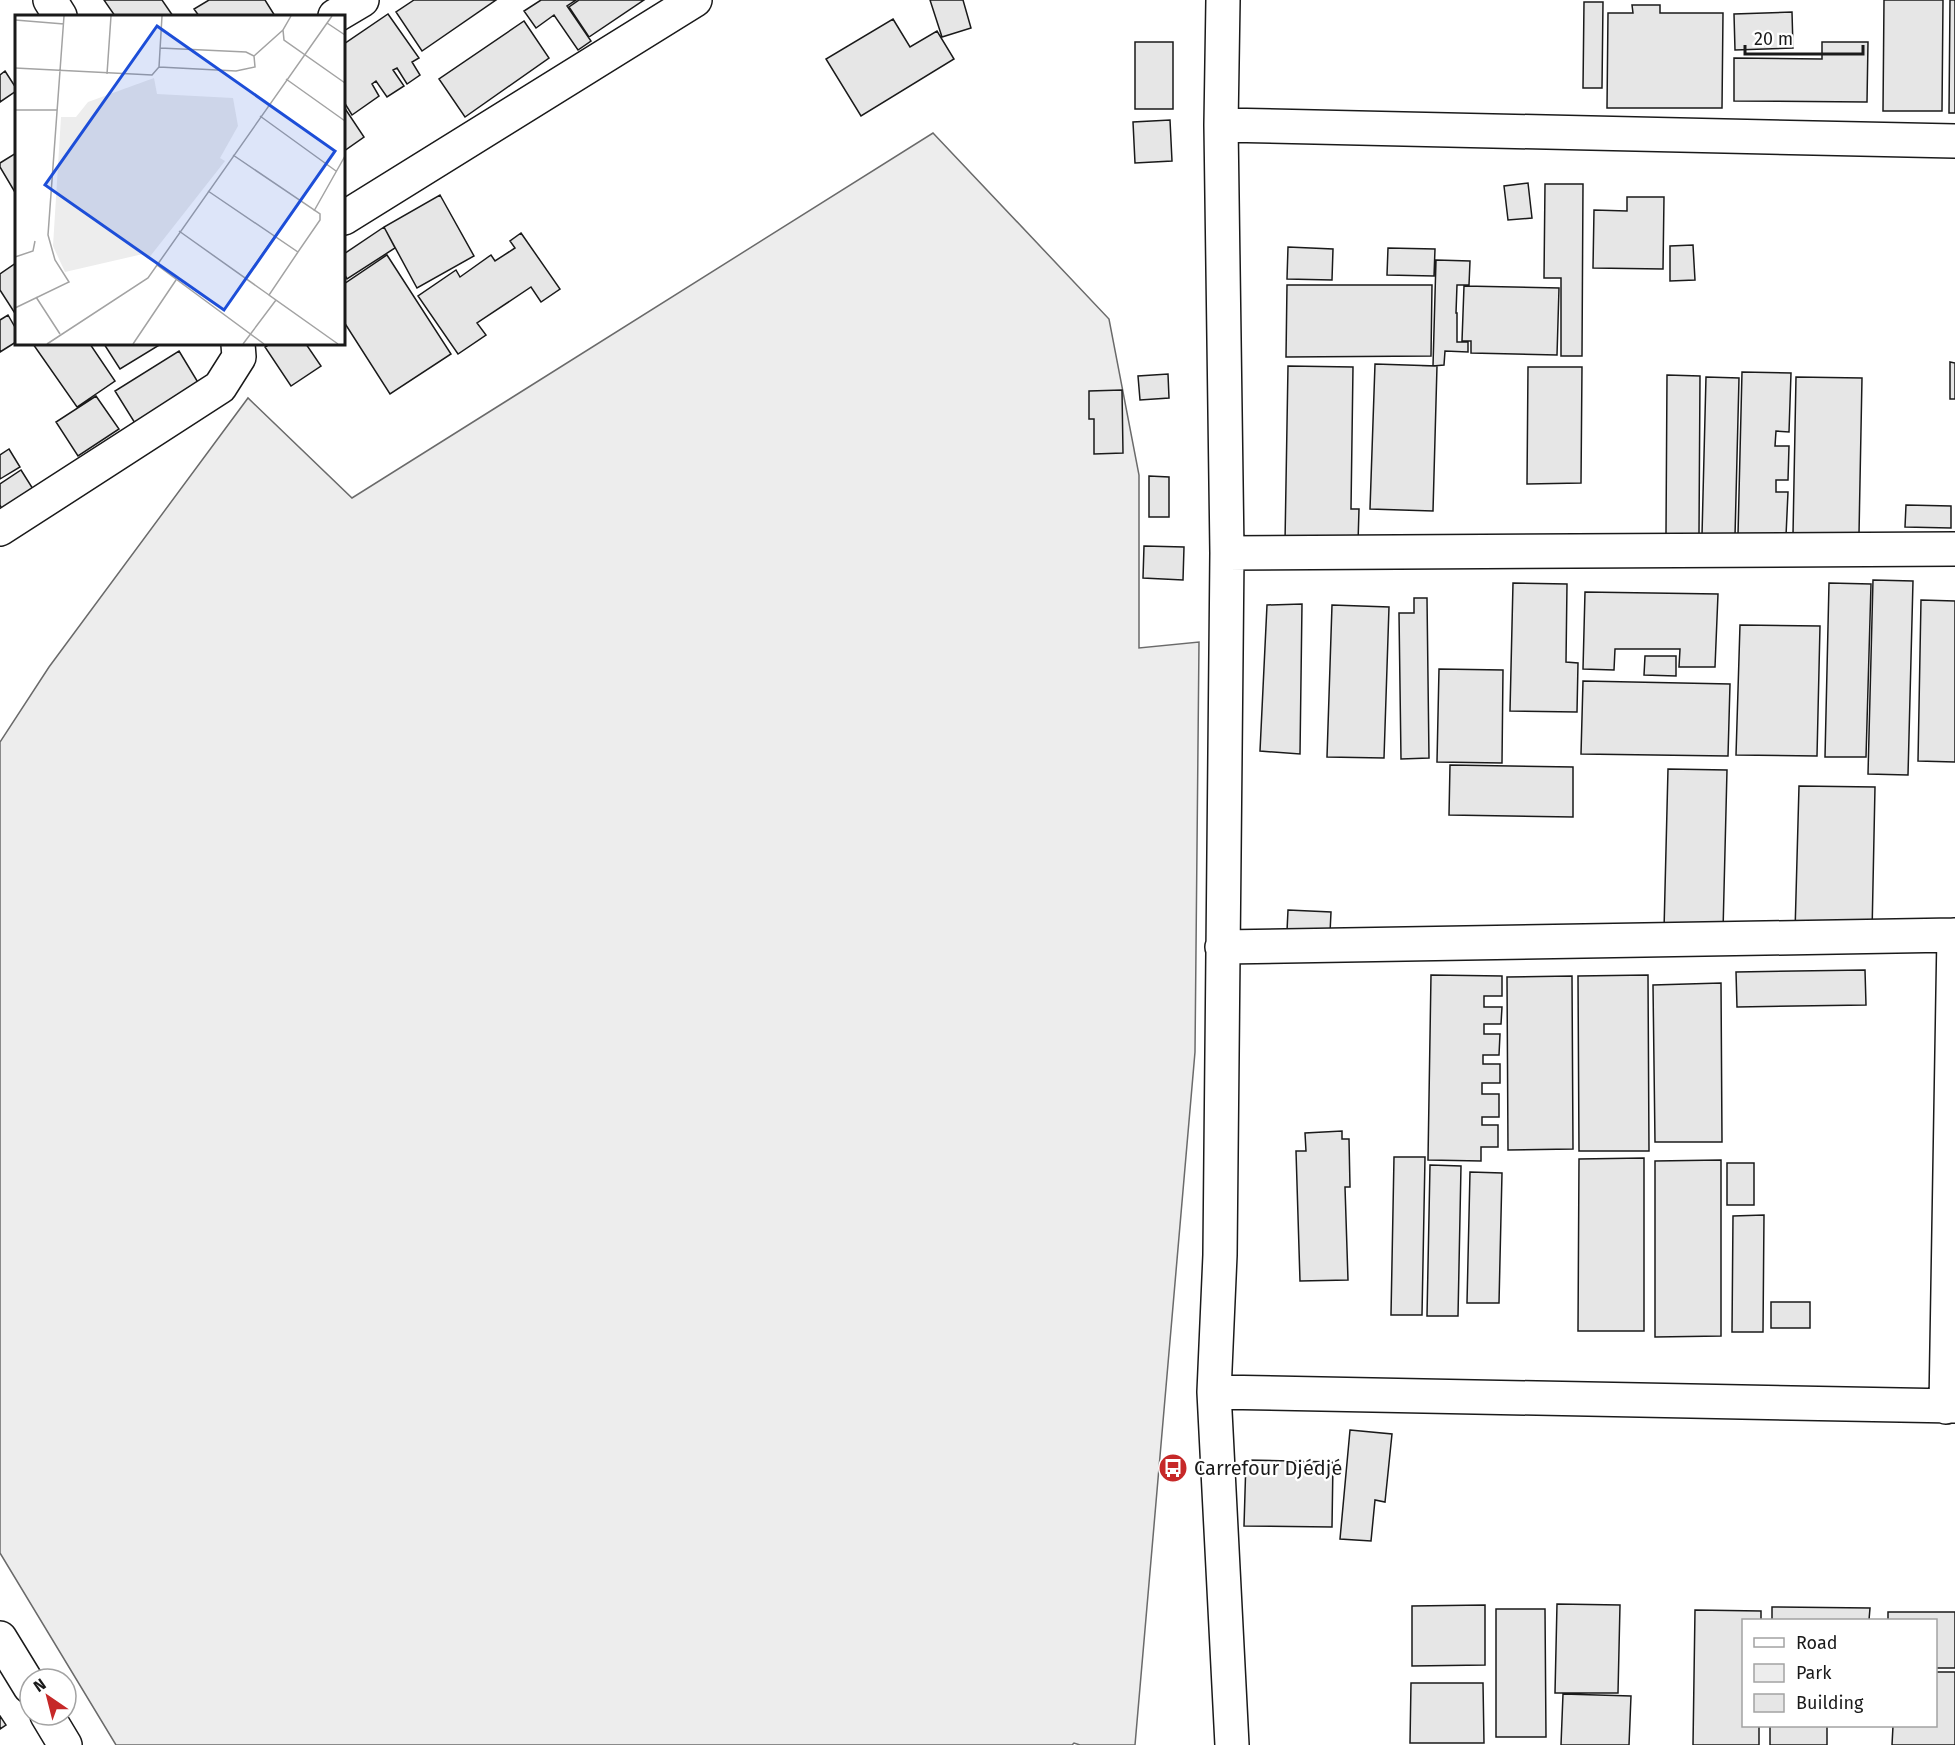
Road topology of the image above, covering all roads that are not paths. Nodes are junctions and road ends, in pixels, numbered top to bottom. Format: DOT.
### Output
graph roads {
  1 [pos="50,0"];
  2 [pos="362,0"];
  3 [pos="695,0"];
  4 [pos="1223,0"];
  5 [pos="59,15"];
  6 [pos="337,15"];
  7 [pos="1221,125"];
  8 [pos="1955,141"];
  9 [pos="345,217"];
  10 [pos="238,345"];
  11 [pos="0,529"];
  12 [pos="1955,549"];
  13 [pos="1227,553"];
  14 [pos="1954,935"];
  15 [pos="1222,947"];
  16 [pos="1214,1392"];
  17 [pos="1951,1406"];
  18 [pos="0,1638"];
  19 [pos="18,1667"];
  20 [pos="54,1727"];
  21 [pos="65,1745"];
  22 [pos="1232,1745"];
  1 -- 5 [label="street"];
  2 -- 6 [label="street"];
  3 -- 9 [label="street"];
  4 -- 7 [label="street"];
  7 -- 8 [label="street"];
  7 -- 13 [label="street"];
  10 -- 11 [label="street"];
  12 -- 13 [label="street"];
  13 -- 15 [label="street"];
  14 -- 15 [label="street"];
  14 -- 17 [label="street"];
  15 -- 16 [label="street"];
  16 -- 17 [label="street"];
  16 -- 22 [label="street"];
  18 -- 19 [label="street"];
  20 -- 21 [label="street"];
}
